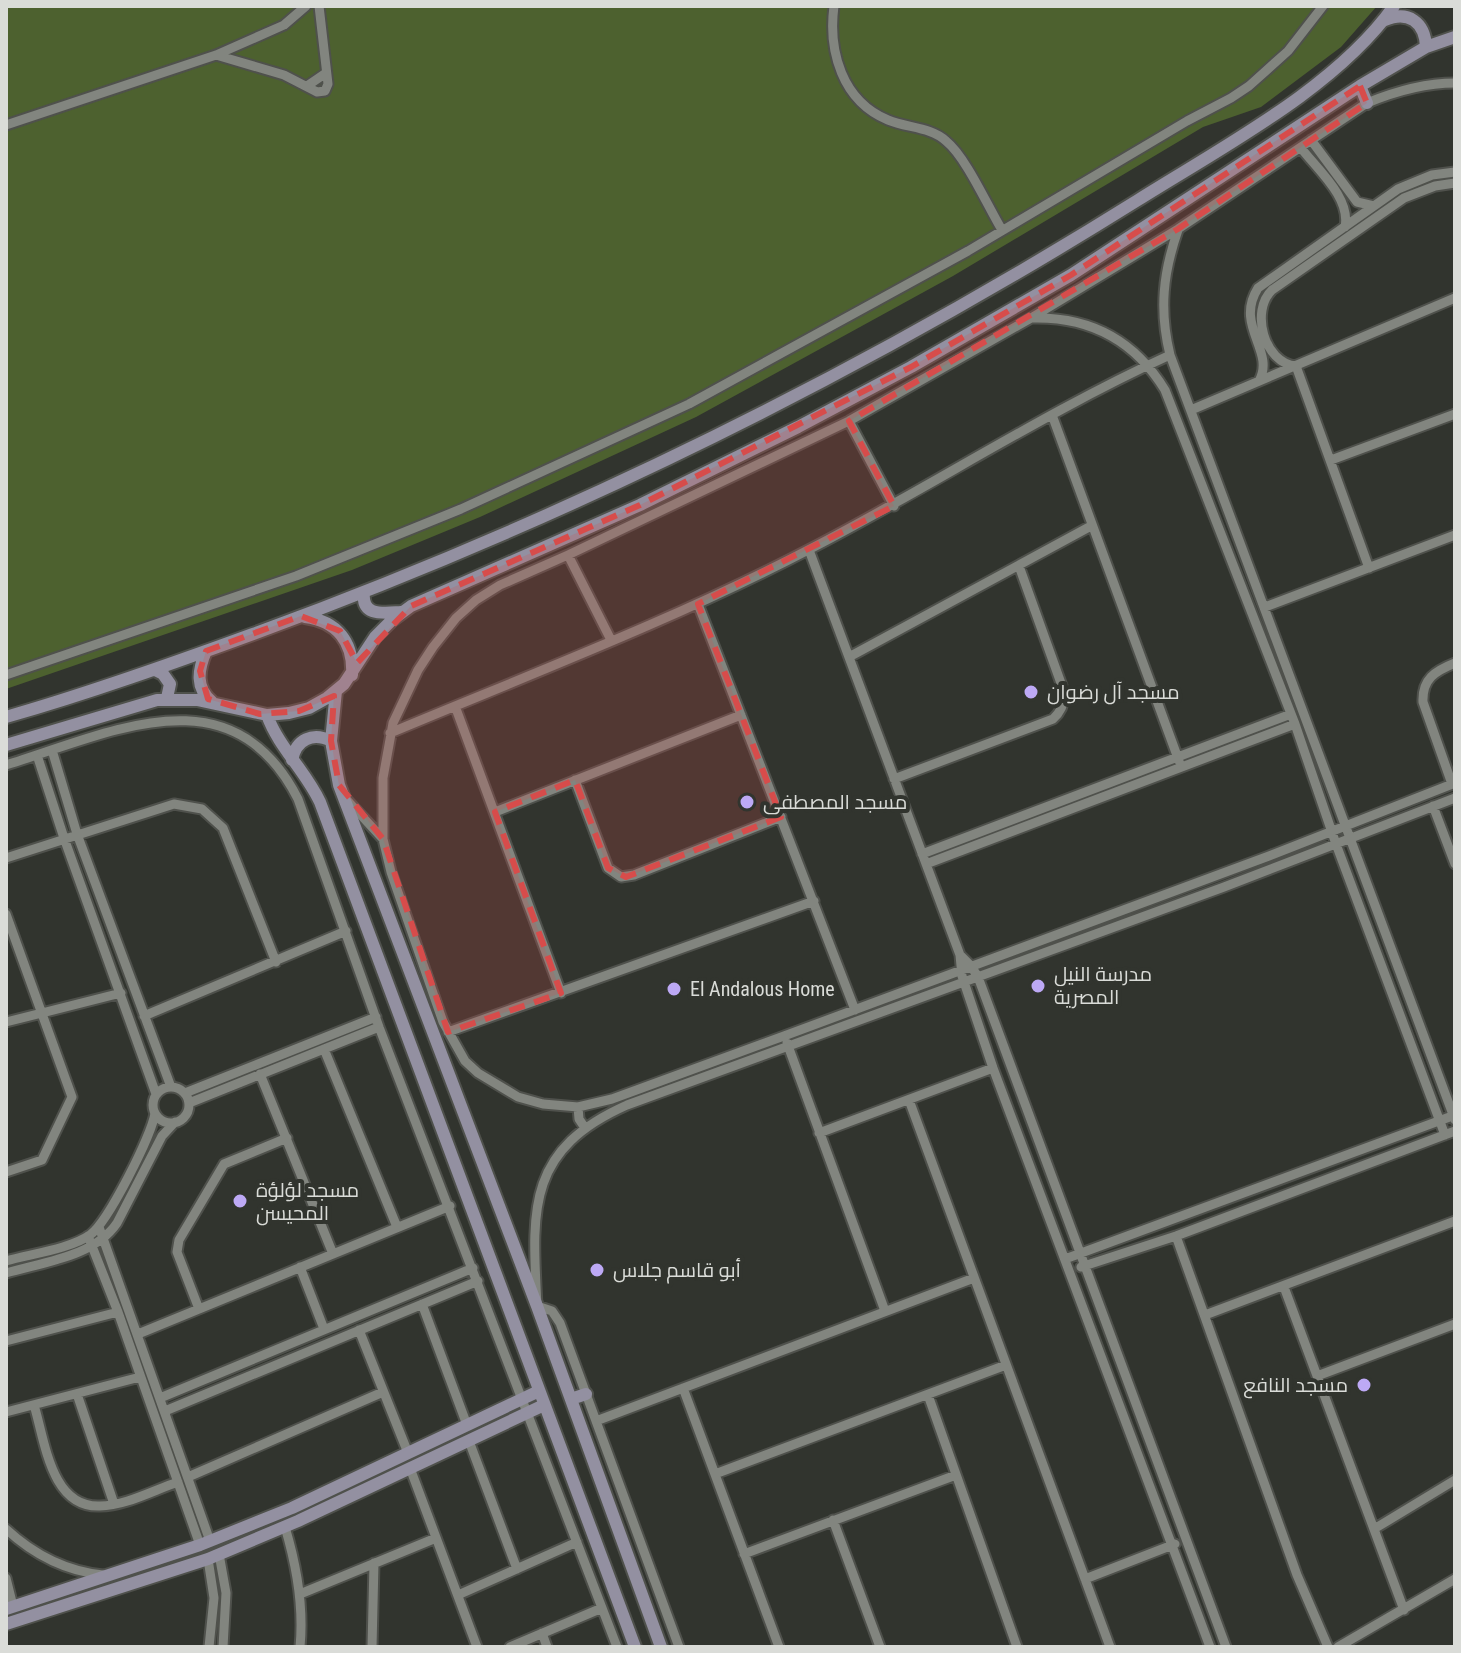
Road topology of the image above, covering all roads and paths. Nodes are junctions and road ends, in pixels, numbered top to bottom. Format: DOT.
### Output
graph roads {
  1 [pos="306,6"];
  2 [pos="319,6"];
  3 [pos="834,6"];
  4 [pos="1323,6"];
  5 [pos="1394,6"];
  6 [pos="1385,20"];
  7 [pos="1455,37"];
  8 [pos="1426,47"];
  9 [pos="216,55"];
  10 [pos="1455,83"];
  11 [pos="1360,86"];
  12 [pos="1367,103"];
  13 [pos="6,125"];
  14 [pos="1311,140"];
  15 [pos="1301,148"];
  16 [pos="1455,172"];
  17 [pos="1455,183"];
  18 [pos="1374,206"];
  19 [pos="1345,227"];
  20 [pos="1178,229"];
  21 [pos="1002,230"];
  22 [pos="1455,298"];
  23 [pos="1031,318"];
  24 [pos="1170,355"];
  25 [pos="1147,365"];
  26 [pos="1296,366"];
  27 [pos="1259,381"];
  28 [pos="1191,410"];
  29 [pos="1455,414"];
  30 [pos="1052,415"];
  31 [pos="849,421"];
  32 [pos="1331,460"];
  33 [pos="894,506"];
  34 [pos="1091,526"];
  35 [pos="1455,535"];
  36 [pos="809,550"];
  37 [pos="568,555"];
  38 [pos="1019,566"];
  39 [pos="1250,567"];
  40 [pos="1369,568"];
  41 [pos="1236,573"];
  42 [pos="364,592"];
  43 [pos="698,604"];
  44 [pos="1265,607"];
  45 [pos="401,612"];
  46 [pos="301,616"];
  47 [pos="611,640"];
  48 [pos="206,651"];
  49 [pos="849,657"];
  50 [pos="1455,663"];
  51 [pos="155,670"];
  52 [pos="6,675"];
  53 [pos="352,675"];
  54 [pos="336,691"];
  55 [pos="167,698"];
  56 [pos="212,702"];
  57 [pos="455,706"];
  58 [pos="267,715"];
  59 [pos="741,715"];
  60 [pos="6,717"];
  61 [pos="1293,719"];
  62 [pos="390,733"];
  63 [pos="331,741"];
  64 [pos="6,745"];
  65 [pos="52,750"];
  66 [pos="37,755"];
  67 [pos="292,760"];
  68 [pos="1180,763"];
  69 [pos="6,765"];
  70 [pos="894,779"];
  71 [pos="575,780"];
  72 [pos="1454,784"];
  73 [pos="343,795"];
  74 [pos="1455,798"];
  75 [pos="1433,806"];
  76 [pos="495,812"];
  77 [pos="781,817"];
  78 [pos="1346,826"];
  79 [pos="1332,832"];
  80 [pos="77,834"];
  81 [pos="64,838"];
  82 [pos="1351,838"];
  83 [pos="383,839"];
  84 [pos="1336,844"];
  85 [pos="6,858"];
  86 [pos="924,859"];
  87 [pos="1455,864"];
  88 [pos="814,901"];
  89 [pos="6,914"];
  90 [pos="346,931"];
  91 [pos="960,955"];
  92 [pos="276,962"];
  93 [pos="971,966"];
  94 [pos="961,970"];
  95 [pos="978,977"];
  96 [pos="964,982"];
  97 [pos="121,993"];
  98 [pos="561,993"];
  99 [pos="855,1010"];
  100 [pos="142,1011"];
  101 [pos="127,1012"];
  102 [pos="43,1013"];
  103 [pos="6,1022"];
  104 [pos="378,1022"];
  105 [pos="448,1032"];
  106 [pos="786,1041"];
  107 [pos="324,1049"];
  108 [pos="993,1068"];
  109 [pos="260,1074"];
  110 [pos="171,1087"];
  111 [pos="156,1094"];
  112 [pos="187,1098"];
  113 [pos="909,1100"];
  114 [pos="578,1107"];
  115 [pos="155,1113"];
  116 [pos="1454,1117"];
  117 [pos="1440,1121"];
  118 [pos="175,1122"];
  119 [pos="585,1128"];
  120 [pos="1455,1131"];
  121 [pos="819,1133"];
  122 [pos="1445,1135"];
  123 [pos="287,1138"];
  124 [pos="6,1172"];
  125 [pos="450,1206"];
  126 [pos="1455,1221"];
  127 [pos="99,1227"];
  128 [pos="397,1227"];
  129 [pos="1176,1236"];
  130 [pos="103,1239"];
  131 [pos="90,1241"];
  132 [pos="514,1247"];
  133 [pos="1078,1253"];
  134 [pos="333,1254"];
  135 [pos="488,1256"];
  136 [pos="1065,1259"];
  137 [pos="6,1261"];
  138 [pos="1083,1266"];
  139 [pos="300,1267"];
  140 [pos="473,1268"];
  141 [pos="1070,1271"];
  142 [pos="6,1273"];
  143 [pos="974,1278"];
  144 [pos="478,1281"];
  145 [pos="1284,1287"];
  146 [pos="422,1304"];
  147 [pos="537,1306"];
  148 [pos="199,1309"];
  149 [pos="885,1311"];
  150 [pos="118,1312"];
  151 [pos="1205,1315"];
  152 [pos="1455,1324"];
  153 [pos="324,1329"];
  154 [pos="359,1330"];
  155 [pos="138,1334"];
  156 [pos="6,1341"];
  157 [pos="1006,1365"];
  158 [pos="1317,1376"];
  159 [pos="140,1377"];
  160 [pos="683,1388"];
  161 [pos="539,1391"];
  162 [pos="383,1392"];
  163 [pos="77,1394"];
  164 [pos="586,1394"];
  165 [pos="928,1395"];
  166 [pos="160,1398"];
  167 [pos="523,1398"];
  168 [pos="571,1399"];
  169 [pos="34,1405"];
  170 [pos="544,1405"];
  171 [pos="165,1411"];
  172 [pos="6,1412"];
  173 [pos="528,1412"];
  174 [pos="596,1421"];
  175 [pos="467,1425"];
  176 [pos="469,1441"];
  177 [pos="408,1453"];
  178 [pos="410,1468"];
  179 [pos="715,1474"];
  180 [pos="956,1475"];
  181 [pos="188,1477"];
  182 [pos="1455,1480"];
  183 [pos="178,1482"];
  184 [pos="114,1504"];
  185 [pos="292,1508"];
  186 [pos="833,1520"];
  187 [pos="298,1521"];
  188 [pos="285,1527"];
  189 [pos="6,1529"];
  190 [pos="1374,1529"];
  191 [pos="436,1538"];
  192 [pos="1186,1540"];
  193 [pos="577,1542"];
  194 [pos="205,1543"];
  195 [pos="1173,1545"];
  196 [pos="744,1554"];
  197 [pos="214,1557"];
  198 [pos="374,1563"];
  199 [pos="517,1569"];
  200 [pos="106,1576"];
  201 [pos="1085,1579"];
  202 [pos="1455,1579"];
  203 [pos="7,1584"];
  204 [pos="300,1594"];
  205 [pos="458,1595"];
  206 [pos="10,1608"];
  207 [pos="602,1608"];
  208 [pos="1404,1610"];
  209 [pos="6,1624"];
  210 [pos="542,1633"];
  211 [pos="209,1647"];
  212 [pos="223,1647"];
  213 [pos="300,1647"];
  214 [pos="372,1647"];
  215 [pos="477,1647"];
  216 [pos="510,1647"];
  217 [pos="547,1647"];
  218 [pos="617,1647"];
  219 [pos="635,1647"];
  220 [pos="661,1647"];
  221 [pos="679,1647"];
  222 [pos="779,1647"];
  223 [pos="880,1647"];
  224 [pos="1017,1647"];
  225 [pos="1110,1647"];
  226 [pos="1210,1647"];
  227 [pos="1226,1647"];
  228 [pos="1328,1647"];
  229 [pos="1338,1647"];
  1 -- 9 [label="street"];
  2 -- 9 [label="street"];
  3 -- 21 [label="street"];
  4 -- 21 [label="street"];
  5 -- 6 [label="street"];
  6 -- 8 [label="street"];
  6 -- 42 [label="street"];
  7 -- 8 [label="street"];
  8 -- 11 [label="street"];
  9 -- 13 [label="street"];
  10 -- 12 [label="street"];
  11 -- 12 [label="street"];
  11 -- 45 [label="street"];
  12 -- 14 [label="street"];
  14 -- 15 [label="street"];
  14 -- 18 [label="street"];
  15 -- 19 [label="street"];
  15 -- 20 [label="street"];
  16 -- 18 [label="street"];
  17 -- 26 [label="street"];
  18 -- 19 [label="street"];
  19 -- 27 [label="street"];
  20 -- 23 [label="street"];
  20 -- 24 [label="street"];
  21 -- 52 [label="street"];
  22 -- 26 [label="street"];
  23 -- 25 [label="street"];
  23 -- 31 [label="street"];
  24 -- 25 [label="street"];
  24 -- 28 [label="street"];
  25 -- 30 [label="street"];
  25 -- 41 [label="street"];
  26 -- 27 [label="street"];
  26 -- 32 [label="street"];
  27 -- 28 [label="street"];
  28 -- 39 [label="street"];
  29 -- 32 [label="street"];
  30 -- 33 [label="street"];
  30 -- 34 [label="street"];
  31 -- 33 [label="street"];
  31 -- 37 [label="street"];
  32 -- 40 [label="street"];
  33 -- 36 [label="street"];
  34 -- 38 [label="street"];
  34 -- 68 [label="street"];
  35 -- 40 [label="street"];
  36 -- 43 [label="street"];
  36 -- 49 [label="street"];
  37 -- 47 [label="street"];
  37 -- 62 [label="street"];
  38 -- 49 [label="street"];
  38 -- 70 [label="street"];
  39 -- 41 [label="street"];
  39 -- 44 [label="street"];
  40 -- 44 [label="street"];
  41 -- 61 [label="street"];
  42 -- 45 [label="street"];
  42 -- 46 [label="street"];
  43 -- 47 [label="street"];
  43 -- 59 [label="street"];
  44 -- 78 [label="street"];
  45 -- 53 [label="street"];
  46 -- 48 [label="street"];
  46 -- 53 [label="street"];
  47 -- 57 [label="street"];
  48 -- 51 [label="street"];
  48 -- 56 [label="street"];
  49 -- 70 [label="street"];
  50 -- 72 [label="street"];
  51 -- 55 [label="street"];
  51 -- 60 [label="street"];
  53 -- 54 [label="street"];
  54 -- 58 [label="street"];
  54 -- 63 [label="street"];
  55 -- 56 [label="street"];
  55 -- 64 [label="street"];
  56 -- 58 [label="street"];
  57 -- 62 [label="street"];
  57 -- 76 [label="street"];
  58 -- 67 [label="street"];
  59 -- 71 [label="street"];
  59 -- 77 [label="street"];
  61 -- 68 [label="street"];
  61 -- 79 [label="street"];
  62 -- 83 [label="street"];
  63 -- 67 [label="street"];
  63 -- 73 [label="street"];
  65 -- 66 [label="street"];
  65 -- 80 [label="street"];
  65 -- 90 [label="street"];
  66 -- 69 [label="street"];
  66 -- 81 [label="street"];
  67 -- 135 [label="street"];
  68 -- 86 [label="street"];
  70 -- 86 [label="street"];
  71 -- 76 [label="street"];
  71 -- 77 [label="street"];
  72 -- 78 [label="street"];
  73 -- 83 [label="street"];
  73 -- 132 [label="street"];
  74 -- 75 [label="street"];
  75 -- 82 [label="street"];
  75 -- 87 [label="street"];
  76 -- 98 [label="street"];
  77 -- 88 [label="street"];
  78 -- 79 [label="street"];
  78 -- 82 [label="street"];
  79 -- 84 [label="street"];
  79 -- 93 [label="street"];
  80 -- 81 [label="street"];
  80 -- 92 [label="street"];
  80 -- 100 [label="street"];
  81 -- 85 [label="street"];
  81 -- 97 [label="street"];
  82 -- 84 [label="street"];
  82 -- 116 [label="street"];
  83 -- 105 [label="street"];
  84 -- 95 [label="street"];
  84 -- 117 [label="street"];
  86 -- 91 [label="street"];
  88 -- 98 [label="street"];
  88 -- 99 [label="street"];
  89 -- 102 [label="street"];
  90 -- 92 [label="street"];
  90 -- 104 [label="street"];
  91 -- 93 [label="street"];
  91 -- 94 [label="street"];
  92 -- 100 [label="street"];
  93 -- 94 [label="street"];
  93 -- 95 [label="street"];
  94 -- 96 [label="street"];
  94 -- 99 [label="street"];
  95 -- 96 [label="street"];
  95 -- 133 [label="street"];
  96 -- 106 [label="street"];
  96 -- 108 [label="street"];
  97 -- 101 [label="street"];
  97 -- 102 [label="street"];
  98 -- 105 [label="street"];
  99 -- 106 [label="street"];
  100 -- 101 [label="street"];
  100 -- 110 [label="street"];
  101 -- 111 [label="street"];
  102 -- 103 [label="street"];
  102 -- 124 [label="street"];
  104 -- 107 [label="street"];
  104 -- 112 [label="street"];
  104 -- 125 [label="street"];
  105 -- 114 [label="street"];
  106 -- 114 [label="street"];
  106 -- 119 [label="street"];
  106 -- 121 [label="street"];
  107 -- 109 [label="street"];
  107 -- 128 [label="street"];
  108 -- 113 [label="street"];
  108 -- 136 [label="street"];
  109 -- 112 [label="street"];
  109 -- 123 [label="street"];
  110 -- 111 [label="street"];
  110 -- 112 [label="street"];
  111 -- 115 [label="street"];
  112 -- 118 [label="street"];
  113 -- 121 [label="street"];
  113 -- 143 [label="street"];
  114 -- 119 [label="street"];
  115 -- 118 [label="street"];
  115 -- 127 [label="street"];
  116 -- 117 [label="street"];
  117 -- 122 [label="street"];
  117 -- 133 [label="street"];
  118 -- 130 [label="street"];
  119 -- 147 [label="street"];
  120 -- 122 [label="street"];
  121 -- 149 [label="street"];
  122 -- 129 [label="street"];
  123 -- 134 [label="street"];
  123 -- 148 [label="street"];
  125 -- 128 [label="street"];
  125 -- 140 [label="street"];
  126 -- 145 [label="street"];
  127 -- 130 [label="street"];
  127 -- 131 [label="street"];
  128 -- 134 [label="street"];
  129 -- 138 [label="street"];
  129 -- 151 [label="street"];
  130 -- 131 [label="street"];
  130 -- 155 [label="street"];
  131 -- 137 [label="street"];
  131 -- 142 [label="street"];
  131 -- 150 [label="street"];
  132 -- 135 [label="street"];
  132 -- 147 [label="street"];
  133 -- 136 [label="street"];
  133 -- 138 [label="street"];
  134 -- 139 [label="street"];
  135 -- 161 [label="street"];
  136 -- 141 [label="street"];
  138 -- 141 [label="street"];
  138 -- 192 [label="street"];
  139 -- 148 [label="street"];
  139 -- 153 [label="street"];
  140 -- 144 [label="street"];
  140 -- 153 [label="street"];
  141 -- 195 [label="street"];
  143 -- 149 [label="street"];
  143 -- 157 [label="street"];
  144 -- 146 [label="street"];
  144 -- 167 [label="street"];
  145 -- 151 [label="street"];
  145 -- 158 [label="street"];
  146 -- 154 [label="street"];
  146 -- 175 [label="street"];
  147 -- 164 [label="street"];
  147 -- 168 [label="street"];
  148 -- 155 [label="street"];
  149 -- 160 [label="street"];
  150 -- 156 [label="street"];
  150 -- 159 [label="street"];
  151 -- 228 [label="street"];
  152 -- 158 [label="street"];
  153 -- 166 [label="street"];
  154 -- 162 [label="street"];
  154 -- 171 [label="street"];
  155 -- 166 [label="street"];
  157 -- 165 [label="street"];
  157 -- 201 [label="street"];
  158 -- 190 [label="street"];
  159 -- 163 [label="street"];
  159 -- 183 [label="street"];
  160 -- 174 [label="street"];
  160 -- 179 [label="street"];
  161 -- 167 [label="street"];
  161 -- 170 [label="street"];
  162 -- 177 [label="street"];
  162 -- 181 [label="street"];
  163 -- 169 [label="street"];
  163 -- 184 [label="street"];
  164 -- 168 [label="street"];
  164 -- 174 [label="street"];
  165 -- 179 [label="street"];
  165 -- 180 [label="street"];
  166 -- 171 [label="street"];
  167 -- 173 [label="street"];
  167 -- 175 [label="street"];
  168 -- 220 [label="street"];
  169 -- 172 [label="street"];
  169 -- 184 [label="street"];
  170 -- 173 [label="street"];
  170 -- 219 [label="street"];
  171 -- 181 [label="street"];
  173 -- 176 [label="street"];
  173 -- 193 [label="street"];
  174 -- 221 [label="street"];
  175 -- 177 [label="street"];
  176 -- 178 [label="street"];
  176 -- 199 [label="street"];
  177 -- 185 [label="street"];
  178 -- 187 [label="street"];
  178 -- 191 [label="street"];
  179 -- 196 [label="street"];
  180 -- 186 [label="street"];
  180 -- 224 [label="street"];
  181 -- 194 [label="street"];
  182 -- 190 [label="street"];
  183 -- 184 [label="street"];
  183 -- 194 [label="street"];
  185 -- 187 [label="street"];
  185 -- 194 [label="street"];
  186 -- 196 [label="street"];
  186 -- 223 [label="street"];
  187 -- 188 [label="street"];
  188 -- 197 [label="street"];
  188 -- 204 [label="street"];
  189 -- 200 [label="street"];
  190 -- 208 [label="street"];
  191 -- 198 [label="street"];
  191 -- 205 [label="street"];
  192 -- 195 [label="street"];
  192 -- 227 [label="street"];
  193 -- 199 [label="street"];
  193 -- 207 [label="street"];
  194 -- 200 [label="street"];
  195 -- 201 [label="street"];
  195 -- 226 [label="street"];
  196 -- 222 [label="street"];
  197 -- 209 [label="street"];
  197 -- 211 [label="street"];
  197 -- 212 [label="street"];
  198 -- 204 [label="street"];
  198 -- 214 [label="street"];
  199 -- 205 [label="street"];
  200 -- 206 [label="street"];
  201 -- 225 [label="street"];
  202 -- 208 [label="street"];
  203 -- 206 [label="street"];
  204 -- 213 [label="street"];
  205 -- 215 [label="street"];
  207 -- 210 [label="street"];
  207 -- 218 [label="street"];
  208 -- 229 [label="street"];
  210 -- 216 [label="street"];
  210 -- 217 [label="street"];
}
